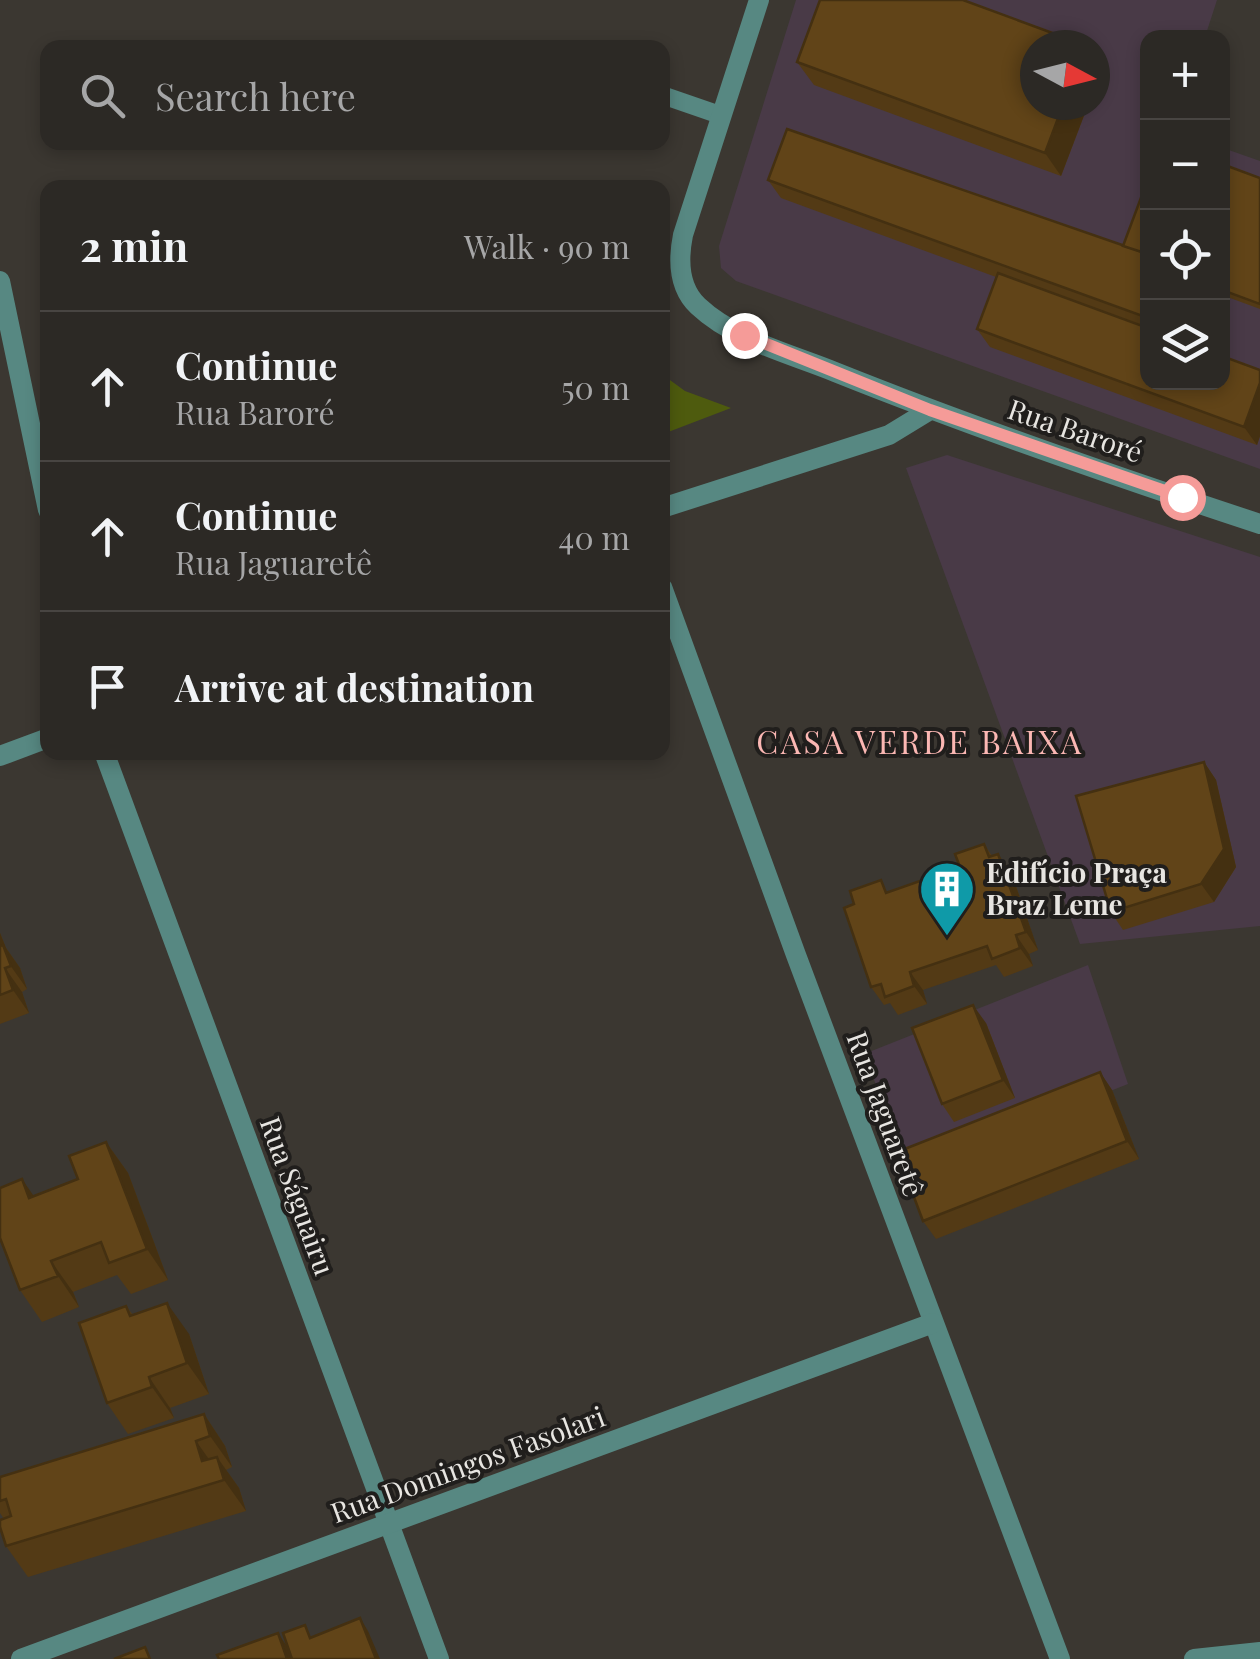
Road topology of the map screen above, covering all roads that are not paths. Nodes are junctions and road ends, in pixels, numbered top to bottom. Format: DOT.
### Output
graph roads {
  1 [pos="759,0"];
  2 [pos="670,98"];
  3 [pos="720,115"];
  4 [pos="0,281"];
  5 [pos="930,410"];
  6 [pos="40,472"];
  7 [pos="670,505"];
  8 [pos="1260,524"];
  9 [pos="670,609"];
  10 [pos="40,741"];
  11 [pos="0,756"];
  12 [pos="107,760"];
  13 [pos="934,1323"];
  14 [pos="389,1523"];
  15 [pos="1260,1652"];
  16 [pos="21,1659"];
  17 [pos="439,1659"];
  18 [pos="1060,1659"];
  19 [pos="1194,1659"];
  1 -- 3 [label="street"];
  2 -- 3 [label="lane"];
  3 -- 5 [label="street"];
  4 -- 6 [label="street"];
  5 -- 7 [label="street"];
  5 -- 8 [label="street, Rua Baroré"];
  9 -- 13 [label="street, Rua Jaguaretê"];
  10 -- 11 [label="street"];
  12 -- 14 [label="street, Rua Ságuairu"];
  13 -- 14 [label="street, Rua Domingos Fasolari"];
  13 -- 18 [label="street, Rua Jaguaretê"];
  14 -- 16 [label="street, Rua Domingos Fasolari"];
  14 -- 17 [label="street, Rua Ságuairu"];
  15 -- 19 [label="street"];
}
